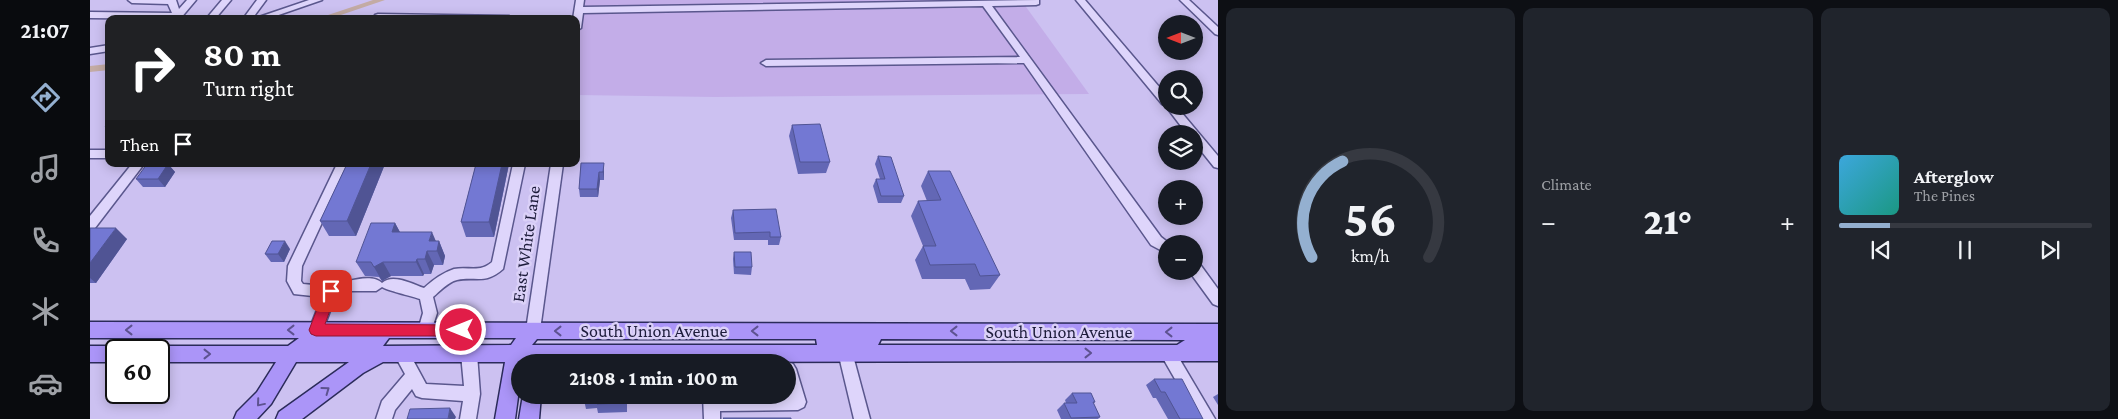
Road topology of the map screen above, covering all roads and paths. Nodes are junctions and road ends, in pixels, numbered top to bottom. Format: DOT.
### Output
graph roads {
  1 [pos="132,0"];
  2 [pos="192,0"];
  3 [pos="227,0"];
  4 [pos="262,0"];
  5 [pos="293,0"];
  6 [pos="318,0"];
  7 [pos="1080,0"];
  8 [pos="1184,0"];
  9 [pos="159,1"];
  10 [pos="949,2"];
  11 [pos="986,2"];
  12 [pos="1036,2"];
  13 [pos="796,3"];
  14 [pos="580,5"];
  15 [pos="285,10"];
  16 [pos="90,15"];
  17 [pos="176,15"];
  18 [pos="178,15"];
  19 [pos="214,15"];
  20 [pos="250,15"];
  21 [pos="269,15"];
  22 [pos="105,16"];
  23 [pos="1218,32"];
  24 [pos="105,49"];
  25 [pos="90,51"];
  26 [pos="1027,60"];
  27 [pos="766,63"];
  28 [pos="1158,93"];
  29 [pos="1177,115"];
  30 [pos="1186,125"];
  31 [pos="1203,146"];
  32 [pos="90,154"];
  33 [pos="105,154"];
  34 [pos="1218,164"];
  35 [pos="136,167"];
  36 [pos="342,167"];
  37 [pos="518,167"];
  38 [pos="557,167"];
  39 [pos="90,225"];
  40 [pos="1158,242"];
  41 [pos="1203,280"];
  42 [pos="331,291"];
  43 [pos="426,295"];
  44 [pos="1218,300"];
  45 [pos="90,330"];
  46 [pos="316,330"];
  47 [pos="425,330"];
  48 [pos="532,330"];
  49 [pos="871,331"];
  50 [pos="909,331"];
  51 [pos="1081,332"];
  52 [pos="1218,332"];
  53 [pos="1218,342"];
  54 [pos="845,352"];
  55 [pos="915,352"];
  56 [pos="969,352"];
  57 [pos="752,353"];
  58 [pos="1174,353"];
  59 [pos="1218,353"];
  60 [pos="90,354"];
  61 [pos="105,354"];
  62 [pos="170,354"];
  63 [pos="291,354"];
  64 [pos="381,354"];
  65 [pos="402,354"];
  66 [pos="469,354"];
  67 [pos="511,354"];
  68 [pos="514,354"];
  69 [pos="535,354"];
  70 [pos="743,354"];
  71 [pos="756,354"];
  72 [pos="796,359"];
  73 [pos="414,375"];
  74 [pos="511,376"];
  75 [pos="472,394"];
  76 [pos="531,404"];
  77 [pos="754,404"];
  78 [pos="711,406"];
  79 [pos="244,419"];
  80 [pos="286,419"];
  81 [pos="384,419"];
  82 [pos="468,419"];
  83 [pos="505,419"];
  84 [pos="529,419"];
  85 [pos="862,419"];
  86 [pos="1207,419"];
  1 -- 9 [label="street"];
  2 -- 18 [label="street"];
  3 -- 19 [label="street"];
  4 -- 20 [label="street"];
  5 -- 15 [label="street"];
  6 -- 15 [label="street"];
  7 -- 28 [label="street"];
  8 -- 23 [label="street"];
  9 -- 17 [label="street"];
  10 -- 11 [label="street"];
  10 -- 13 [label="street"];
  11 -- 12 [label="street"];
  11 -- 26 [label="street"];
  13 -- 14 [label="street"];
  15 -- 21 [label="street"];
  16 -- 22 [label="street"];
  24 -- 25 [label="street"];
  26 -- 27 [label="street"];
  26 -- 40 [label="street"];
  29 -- 30 [label="street"];
  31 -- 34 [label="street"];
  32 -- 33 [label="street"];
  35 -- 39 [label="street"];
  36 -- 42 [label="street"];
  37 -- 43 [label="street"];
  38 -- 48 [label="street, East White Lane"];
  41 -- 44 [label="street"];
  42 -- 43 [label="street"];
  42 -- 46 [label="street"];
  43 -- 47 [label="street"];
  46 -- 45 [label="main road, South Union Avenue, one-way"];
  46 -- 47 [label="main road, South Union Avenue"];
  47 -- 48 [label="main road, South Union Avenue"];
  47 -- 63 [label="main road"];
  49 -- 48 [label="main road, South Union Avenue, one-way"];
  48 -- 68 [label="main road"];
  48 -- 69 [label="main road"];
  49 -- 50 [label="main road, South Union Avenue"];
  49 -- 57 [label="main road"];
  51 -- 50 [label="main road, South Union Avenue, one-way"];
  50 -- 55 [label="street"];
  52 -- 51 [label="main road, South Union Avenue, one-way"];
  51 -- 56 [label="main road"];
  53 -- 58 [label="main road"];
  54 -- 55 [label="main road, South Union Avenue"];
  54 -- 72 [label="main road, South Union Avenue"];
  54 -- 85 [label="street"];
  55 -- 56 [label="main road, South Union Avenue"];
  56 -- 58 [label="main road, South Union Avenue, one-way"];
  57 -- 70 [label="main road, South Union Avenue"];
  57 -- 71 [label="main road, South Union Avenue"];
  58 -- 59 [label="main road, South Union Avenue"];
  58 -- 86 [label="street"];
  60 -- 61 [label="main road"];
  62 -- 63 [label="main road, South Union Avenue, one-way"];
  63 -- 64 [label="main road, South Union Avenue"];
  63 -- 79 [label="main road, one-way"];
  64 -- 65 [label="main road, South Union Avenue"];
  80 -- 64 [label="main road, one-way"];
  65 -- 66 [label="main road, South Union Avenue"];
  65 -- 73 [label="street"];
  66 -- 67 [label="main road, South Union Avenue"];
  66 -- 75 [label="street"];
  73 -- 75 [label="street"];
  73 -- 81 [label="street"];
  74 -- 83 [label="main road"];
  75 -- 82 [label="street"];
  76 -- 84 [label="main road"];
  77 -- 78 [label="street"];
}
